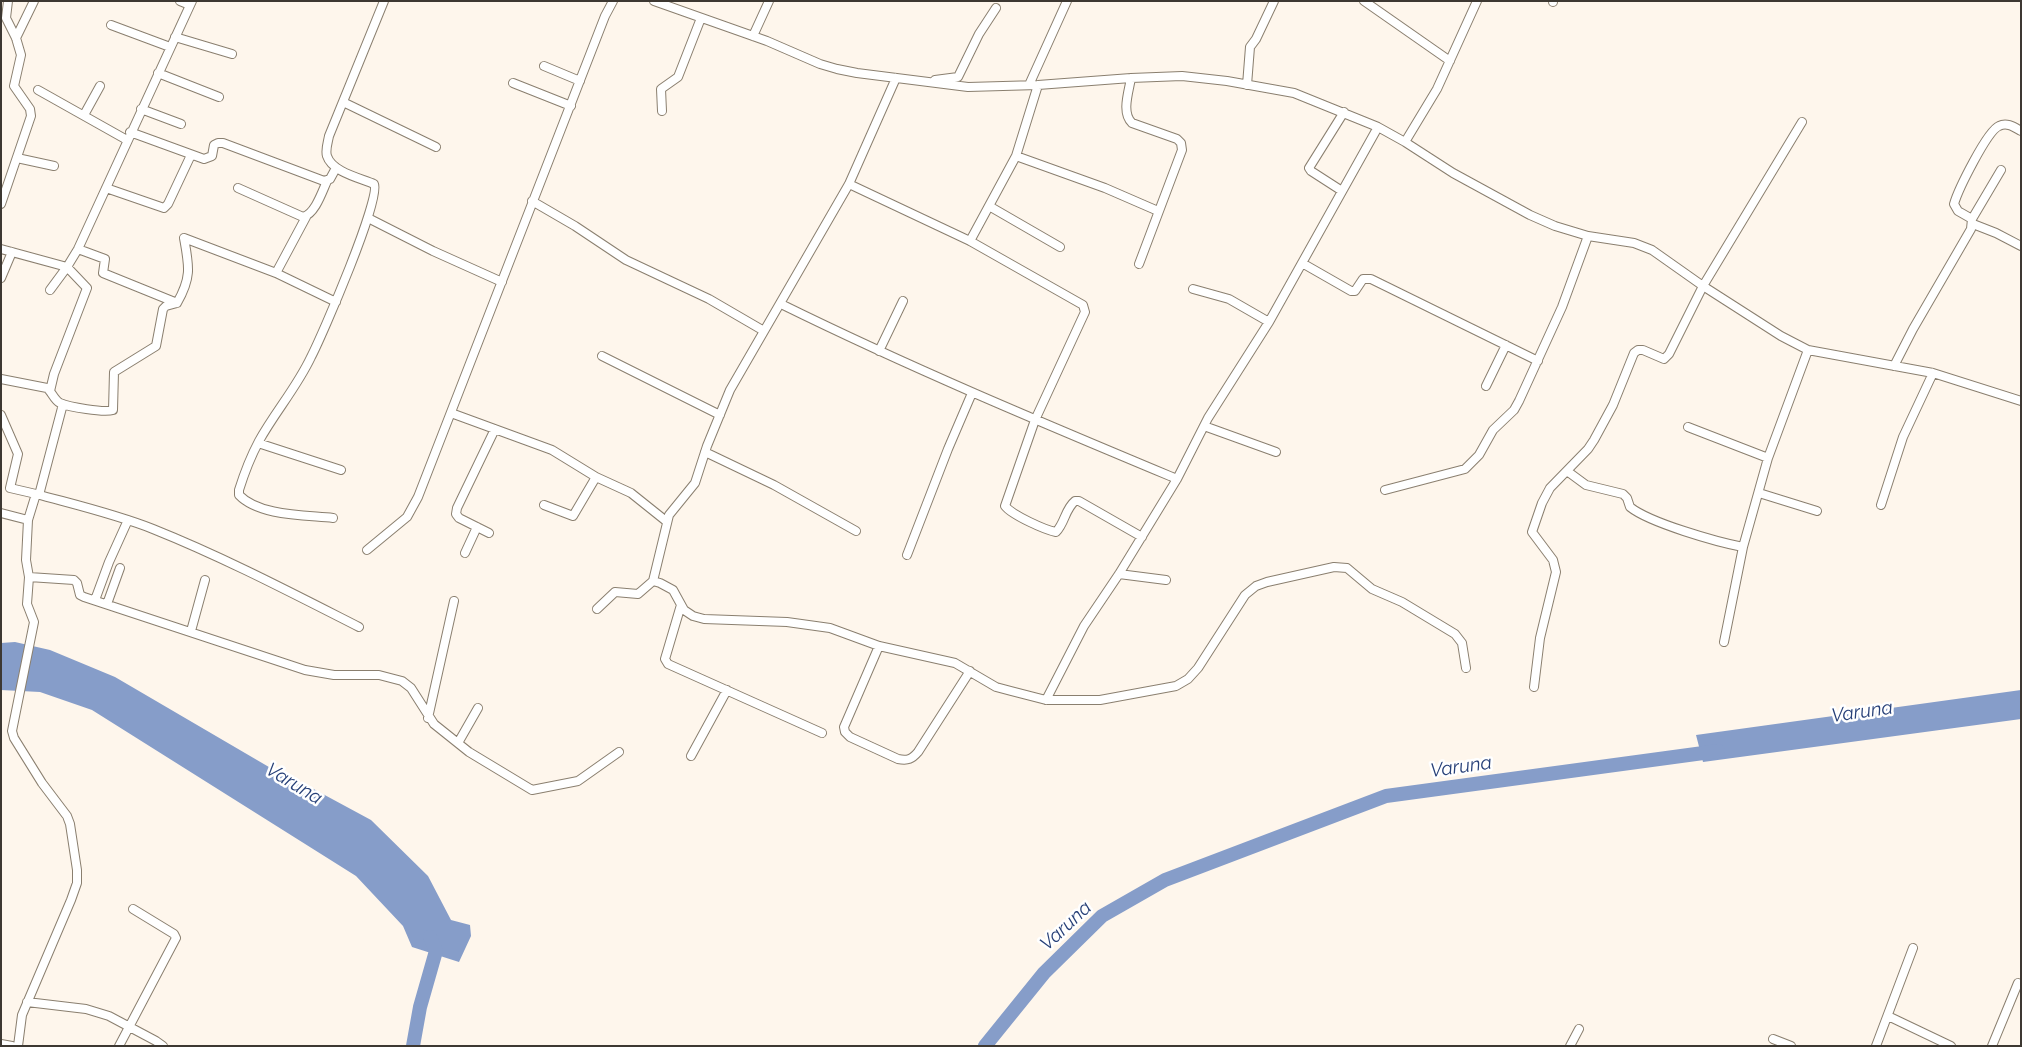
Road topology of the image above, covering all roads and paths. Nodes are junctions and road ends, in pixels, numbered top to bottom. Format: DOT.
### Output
graph roads {
  1 [pos="8,1"];
  2 [pos="34,1"];
  3 [pos="180,1"];
  4 [pos="384,1"];
  5 [pos="613,1"];
  6 [pos="654,1"];
  7 [pos="769,1"];
  8 [pos="1066,1"];
  9 [pos="1274,1"];
  10 [pos="1364,1"];
  11 [pos="1477,1"];
  12 [pos="191,3"];
  13 [pos="996,8"];
  14 [pos="701,18"];
  15 [pos="110,25"];
  16 [pos="752,36"];
  17 [pos="175,37"];
  18 [pos="16,38"];
  19 [pos="170,47"];
  20 [pos="232,54"];
  21 [pos="1450,61"];
  22 [pos="544,66"];
  23 [pos="158,73"];
  24 [pos="896,78"];
  25 [pos="1131,78"];
  26 [pos="580,80"];
  27 [pos="925,82"];
  28 [pos="513,83"];
  29 [pos="1034,85"];
  30 [pos="1247,85"];
  31 [pos="100,86"];
  32 [pos="38,90"];
  33 [pos="219,98"];
  34 [pos="343,102"];
  35 [pos="571,106"];
  36 [pos="141,109"];
  37 [pos="662,110"];
  38 [pos="1344,112"];
  39 [pos="84,115"];
  40 [pos="1802,122"];
  41 [pos="181,124"];
  42 [pos="1378,127"];
  43 [pos="2021,131"];
  44 [pos="129,136"];
  45 [pos="1406,142"];
  46 [pos="436,147"];
  47 [pos="191,155"];
  48 [pos="1016,156"];
  49 [pos="17,158"];
  50 [pos="54,166"];
  51 [pos="336,168"];
  52 [pos="2001,170"];
  53 [pos="327,181"];
  54 [pos="849,184"];
  55 [pos="106,188"];
  56 [pos="238,188"];
  57 [pos="1342,192"];
  58 [pos="532,201"];
  59 [pos="1,204"];
  60 [pos="989,206"];
  61 [pos="1158,211"];
  62 [pos="306,217"];
  63 [pos="368,218"];
  64 [pos="1972,222"];
  65 [pos="1588,236"];
  66 [pos="970,240"];
  67 [pos="2021,246"];
  68 [pos="1060,247"];
  69 [pos="1,249"];
  70 [pos="78,249"];
  71 [pos="12,252"];
  72 [pos="1302,263"];
  73 [pos="1139,264"];
  74 [pos="67,267"];
  75 [pos="276,273"];
  76 [pos="1,278"];
  77 [pos="502,282"];
  78 [pos="1703,286"];
  79 [pos="1193,289"];
  80 [pos="50,290"];
  81 [pos="903,301"];
  82 [pos="336,302"];
  83 [pos="177,303"];
  84 [pos="781,304"];
  85 [pos="1268,322"];
  86 [pos="764,331"];
  87 [pos="1506,345"];
  88 [pos="1808,350"];
  89 [pos="879,351"];
  90 [pos="602,356"];
  91 [pos="1538,361"];
  92 [pos="1894,366"];
  93 [pos="1933,373"];
  94 [pos="1,379"];
  95 [pos="1486,386"];
  96 [pos="50,391"];
  97 [pos="972,393"];
  98 [pos="2021,401"];
  99 [pos="63,404"];
  100 [pos="451,413"];
  101 [pos="1,415"];
  102 [pos="720,415"];
  103 [pos="1035,420"];
  104 [pos="1204,426"];
  105 [pos="1688,427"];
  106 [pos="495,429"];
  107 [pos="258,443"];
  108 [pos="705,452"];
  109 [pos="1276,452"];
  110 [pos="1768,458"];
  111 [pos="341,470"];
  112 [pos="1567,471"];
  113 [pos="596,476"];
  114 [pos="1177,479"];
  115 [pos="5,487"];
  116 [pos="1385,490"];
  117 [pos="1759,493"];
  118 [pos="38,495"];
  119 [pos="544,505"];
  120 [pos="1881,505"];
  121 [pos="1817,511"];
  122 [pos="1,513"];
  123 [pos="333,518"];
  124 [pos="28,520"];
  125 [pos="128,520"];
  126 [pos="666,521"];
  127 [pos="477,527"];
  128 [pos="856,531"];
  129 [pos="489,533"];
  130 [pos="1142,537"];
  131 [pos="1743,547"];
  132 [pos="368,550"];
  133 [pos="465,553"];
  134 [pos="907,555"];
  135 [pos="120,568"];
  136 [pos="1120,574"];
  137 [pos="29,577"];
  138 [pos="205,580"];
  139 [pos="1166,580"];
  140 [pos="653,581"];
  141 [pos="96,600"];
  142 [pos="454,601"];
  143 [pos="107,604"];
  144 [pos="681,605"];
  145 [pos="597,608"];
  146 [pos="359,627"];
  147 [pos="191,631"];
  148 [pos="1724,642"];
  149 [pos="879,646"];
  150 [pos="1466,668"];
  151 [pos="970,671"];
  152 [pos="1534,687"];
  153 [pos="727,690"];
  154 [pos="1046,700"];
  155 [pos="478,708"];
  156 [pos="428,718"];
  157 [pos="822,733"];
  158 [pos="458,743"];
  159 [pos="619,752"];
  160 [pos="692,756"];
  161 [pos="133,909"];
  162 [pos="1913,948"];
  163 [pos="2018,983"];
  164 [pos="27,1002"];
  165 [pos="1888,1016"];
  166 [pos="130,1026"];
  167 [pos="1579,1030"];
  168 [pos="1773,1039"];
  169 [pos="1,1044"];
  170 [pos="12,1046"];
  171 [pos="18,1046"];
  172 [pos="119,1046"];
  173 [pos="163,1046"];
  174 [pos="1570,1046"];
  175 [pos="1791,1046"];
  176 [pos="1876,1046"];
  177 [pos="1951,1046"];
  178 [pos="1992,1046"];
  1 -- 18 [label="street"];
  2 -- 18 [label="street"];
  3 -- 12 [label="street"];
  4 -- 34 [label="street"];
  5 -- 26 [label="street"];
  6 -- 14 [label="street"];
  7 -- 16 [label="street"];
  8 -- 29 [label="street"];
  9 -- 30 [label="street"];
  10 -- 21 [label="street"];
  11 -- 21 [label="street"];
  12 -- 17 [label="street"];
  13 -- 27 [label="street"];
  14 -- 16 [label="street"];
  14 -- 37 [label="street"];
  15 -- 19 [label="street"];
  16 -- 24 [label="street"];
  17 -- 19 [label="street"];
  17 -- 20 [label="street"];
  18 -- 49 [label="street"];
  19 -- 23 [label="street"];
  21 -- 45 [label="street"];
  22 -- 26 [label="street"];
  23 -- 33 [label="street"];
  23 -- 36 [label="street"];
  24 -- 27 [label="street"];
  24 -- 54 [label="street"];
  25 -- 29 [label="street"];
  25 -- 30 [label="street"];
  25 -- 61 [label="street"];
  26 -- 35 [label="street"];
  27 -- 29 [label="street"];
  28 -- 35 [label="street"];
  29 -- 48 [label="street"];
  30 -- 38 [label="street"];
  31 -- 39 [label="street"];
  32 -- 39 [label="street"];
  34 -- 46 [label="street"];
  34 -- 51 [label="street"];
  35 -- 58 [label="street"];
  36 -- 41 [label="street"];
  36 -- 44 [label="street"];
  38 -- 42 [label="street"];
  38 -- 57 [label="street"];
  39 -- 44 [label="street"];
  40 -- 78 [label="street"];
  42 -- 45 [label="street"];
  42 -- 57 [label="street"];
  43 -- 64 [label="street"];
  44 -- 47 [label="street"];
  44 -- 55 [label="street"];
  45 -- 65 [label="street"];
  47 -- 53 [label="street"];
  47 -- 55 [label="street"];
  48 -- 60 [label="street"];
  48 -- 61 [label="street"];
  49 -- 50 [label="street"];
  49 -- 59 [label="street"];
  51 -- 53 [label="street"];
  51 -- 63 [label="street"];
  52 -- 64 [label="street"];
  53 -- 62 [label="street"];
  54 -- 66 [label="street"];
  54 -- 84 [label="street"];
  55 -- 70 [label="street"];
  56 -- 62 [label="street"];
  57 -- 72 [label="street"];
  58 -- 77 [label="street"];
  58 -- 86 [label="street"];
  60 -- 66 [label="street"];
  60 -- 68 [label="street"];
  61 -- 73 [label="street"];
  62 -- 75 [label="street"];
  63 -- 77 [label="street"];
  63 -- 82 [label="street"];
  64 -- 67 [label="street"];
  64 -- 92 [label="street"];
  65 -- 78 [label="street"];
  65 -- 91 [label="street"];
  66 -- 103 [label="street"];
  69 -- 71 [label="street"];
  70 -- 74 [label="street"];
  70 -- 83 [label="street"];
  71 -- 74 [label="street"];
  71 -- 76 [label="street"];
  72 -- 85 [label="street"];
  72 -- 87 [label="street"];
  74 -- 80 [label="street"];
  74 -- 96 [label="street"];
  75 -- 82 [label="street"];
  75 -- 83 [label="street"];
  77 -- 100 [label="street"];
  78 -- 88 [label="street"];
  78 -- 112 [label="street"];
  79 -- 85 [label="street"];
  81 -- 89 [label="street"];
  82 -- 107 [label="street"];
  83 -- 99 [label="street"];
  84 -- 86 [label="street"];
  84 -- 89 [label="street"];
  85 -- 104 [label="street"];
  86 -- 102 [label="street"];
  87 -- 91 [label="street"];
  87 -- 95 [label="street"];
  88 -- 92 [label="street"];
  88 -- 110 [label="street"];
  89 -- 97 [label="street"];
  90 -- 102 [label="street"];
  91 -- 116 [label="street"];
  92 -- 93 [label="street"];
  93 -- 98 [label="street"];
  93 -- 120 [label="street"];
  94 -- 96 [label="street"];
  96 -- 99 [label="street"];
  97 -- 103 [label="street"];
  97 -- 134 [label="street"];
  99 -- 118 [label="street"];
  100 -- 106 [label="street"];
  100 -- 132 [label="street"];
  101 -- 115 [label="street"];
  102 -- 108 [label="street"];
  103 -- 114 [label="street"];
  103 -- 130 [label="street"];
  104 -- 109 [label="street"];
  104 -- 114 [label="street"];
  105 -- 110 [label="street"];
  106 -- 113 [label="street"];
  106 -- 127 [label="street"];
  107 -- 111 [label="street"];
  107 -- 123 [label="street"];
  108 -- 126 [label="street"];
  108 -- 128 [label="street"];
  110 -- 117 [label="street"];
  112 -- 131 [label="street"];
  112 -- 152 [label="street"];
  113 -- 119 [label="street"];
  113 -- 126 [label="street"];
  114 -- 130 [label="street"];
  115 -- 118 [label="street"];
  117 -- 121 [label="street"];
  117 -- 131 [label="street"];
  118 -- 124 [label="street"];
  118 -- 125 [label="street"];
  122 -- 124 [label="street"];
  124 -- 137 [label="street"];
  125 -- 141 [label="street"];
  125 -- 146 [label="street"];
  126 -- 140 [label="street"];
  127 -- 129 [label="street"];
  127 -- 133 [label="street"];
  130 -- 136 [label="street"];
  131 -- 148 [label="street"];
  135 -- 143 [label="street"];
  136 -- 139 [label="street"];
  136 -- 154 [label="street"];
  137 -- 141 [label="street"];
  137 -- 164 [label="street"];
  138 -- 147 [label="street"];
  140 -- 144 [label="street"];
  140 -- 145 [label="street"];
  141 -- 143 [label="street"];
  142 -- 156 [label="street"];
  143 -- 147 [label="street"];
  144 -- 149 [label="street"];
  144 -- 153 [label="street"];
  147 -- 156 [label="street"];
  149 -- 151 [label="street"];
  149 -- 151 [label="street"];
  150 -- 154 [label="street"];
  151 -- 154 [label="street"];
  153 -- 157 [label="street"];
  153 -- 160 [label="street"];
  155 -- 158 [label="street"];
  156 -- 158 [label="street"];
  158 -- 159 [label="street"];
  161 -- 166 [label="street"];
  162 -- 165 [label="street"];
  163 -- 178 [label="street"];
  164 -- 166 [label="street"];
  164 -- 171 [label="street"];
  165 -- 176 [label="street"];
  165 -- 177 [label="street"];
  166 -- 172 [label="street"];
  166 -- 173 [label="street"];
  167 -- 174 [label="street"];
  168 -- 175 [label="street"];
  169 -- 170 [label="street"];
}
